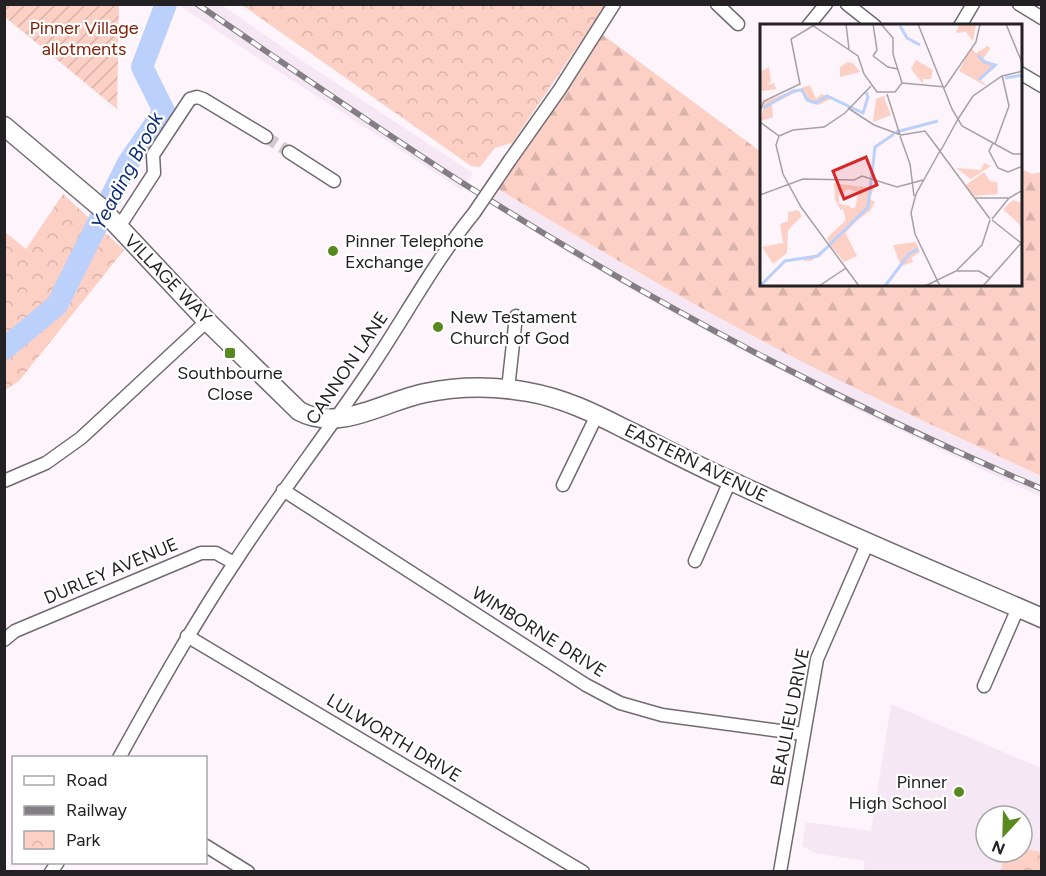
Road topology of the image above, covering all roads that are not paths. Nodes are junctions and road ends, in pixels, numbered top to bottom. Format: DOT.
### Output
graph roads {
  1 [pos="614,4"];
  2 [pos="717,4"];
  3 [pos="826,4"];
  4 [pos="846,4"];
  5 [pos="972,4"];
  6 [pos="1018,4"];
  7 [pos="1041,18"];
  8 [pos="738,24"];
  9 [pos="810,24"];
  10 [pos="872,24"];
  11 [pos="961,24"];
  12 [pos="1022,74"];
  13 [pos="1041,86"];
  14 [pos="4,126"];
  15 [pos="266,137"];
  16 [pos="290,152"];
  17 [pos="334,182"];
  18 [pos="109,217"];
  19 [pos="516,316"];
  20 [pos="207,321"];
  21 [pos="508,389"];
  22 [pos="597,415"];
  23 [pos="336,419"];
  24 [pos="4,481"];
  25 [pos="730,481"];
  26 [pos="563,485"];
  27 [pos="283,490"];
  28 [pos="868,542"];
  29 [pos="695,561"];
  30 [pos="234,563"];
  31 [pos="1018,608"];
  32 [pos="1041,618"];
  33 [pos="187,636"];
  34 [pos="4,640"];
  35 [pos="984,686"];
  36 [pos="803,734"];
  37 [pos="120,756"];
  38 [pos="207,847"];
  39 [pos="248,872"];
  40 [pos="583,872"];
  41 [pos="780,872"];
  1 -- 23 [label="street, CANNON LANE, bridge"];
  2 -- 8 [label="street"];
  3 -- 9 [label="street"];
  4 -- 10 [label="street"];
  5 -- 11 [label="street"];
  6 -- 7 [label="street"];
  12 -- 13 [label="street"];
  14 -- 18 [label="street, VILLAGE WAY"];
  15 -- 18 [label="street"];
  16 -- 17 [label="street"];
  18 -- 20 [label="street, VILLAGE WAY"];
  19 -- 21 [label="street"];
  20 -- 23 [label="street, VILLAGE WAY"];
  20 -- 24 [label="street"];
  21 -- 22 [label="street, EASTERN AVENUE"];
  21 -- 23 [label="street, EASTERN AVENUE"];
  22 -- 25 [label="street, EASTERN AVENUE"];
  22 -- 26 [label="street"];
  23 -- 27 [label="street, CANNON LANE"];
  25 -- 28 [label="street, EASTERN AVENUE"];
  25 -- 29 [label="street"];
  27 -- 30 [label="street, CANNON LANE"];
  27 -- 36 [label="street, WIMBORNE DRIVE"];
  28 -- 31 [label="street, EASTERN AVENUE"];
  28 -- 36 [label="street, BEAULIEU DRIVE"];
  30 -- 33 [label="street, CANNON LANE"];
  30 -- 34 [label="street, DURLEY AVENUE"];
  31 -- 32 [label="street, EASTERN AVENUE"];
  31 -- 35 [label="street"];
  33 -- 37 [label="street, CANNON LANE"];
  33 -- 40 [label="street, LULWORTH DRIVE"];
  36 -- 41 [label="street, BEAULIEU DRIVE"];
  38 -- 39 [label="street"];
}
